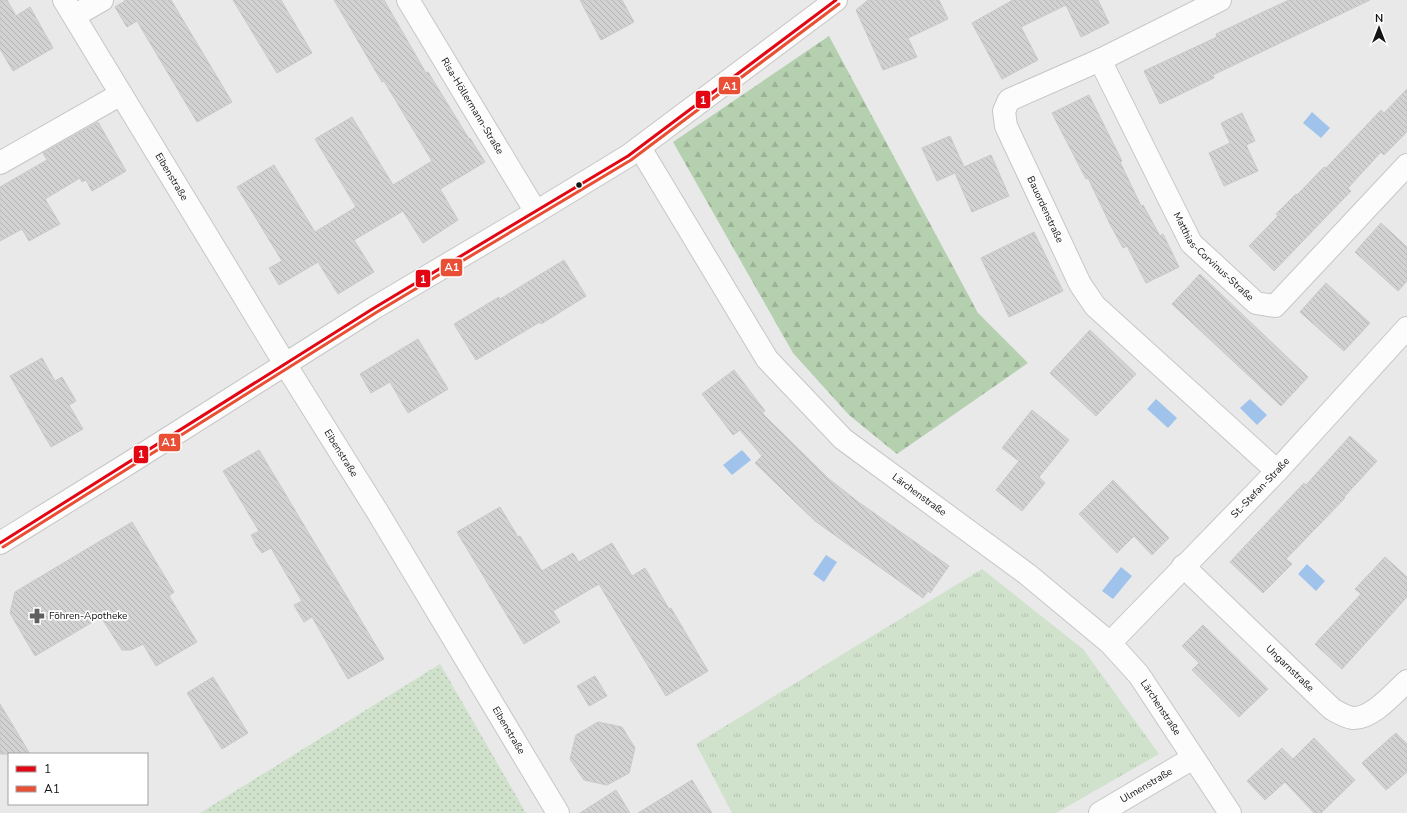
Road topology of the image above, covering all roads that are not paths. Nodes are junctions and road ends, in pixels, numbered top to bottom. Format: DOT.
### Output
graph roads {
  1 [pos="102,0"];
  2 [pos="408,0"];
  3 [pos="836,0"];
  4 [pos="1220,0"];
  5 [pos="69,8"];
  6 [pos="1100,60"];
  7 [pos="121,94"];
  8 [pos="640,148"];
  9 [pos="0,163"];
  10 [pos="1407,165"];
  11 [pos="536,212"];
  12 [pos="1407,328"];
  13 [pos="285,364"];
  14 [pos="1277,471"];
  15 [pos="0,543"];
  16 [pos="1183,566"];
  17 [pos="1110,643"];
  18 [pos="1407,681"];
  19 [pos="1193,758"];
  20 [pos="558,813"];
  21 [pos="1100,813"];
  22 [pos="1230,813"];
  1 -- 5 [label="street"];
  2 -- 11 [label="street, Risa-Höllermann-Straße"];
  3 -- 8 [label="street"];
  4 -- 6 [label="street, Bauordenstraße"];
  5 -- 7 [label="street, Eibenstraße"];
  6 -- 10 [label="street, Matthias-Corvinus-Straße"];
  6 -- 14 [label="street, Bauordenstraße"];
  7 -- 9 [label="street"];
  7 -- 13 [label="street, Eibenstraße"];
  8 -- 11 [label="street"];
  8 -- 17 [label="street, Lärchenstraße"];
  11 -- 13 [label="street"];
  12 -- 14 [label="street, St.-Stefan-Straße"];
  13 -- 15 [label="street"];
  13 -- 20 [label="street, Eibenstraße"];
  14 -- 16 [label="street, St.-Stefan-Straße"];
  16 -- 17 [label="street, St.-Stefan-Straße"];
  16 -- 18 [label="street, Ungarnstraße"];
  17 -- 19 [label="street, Lärchenstraße"];
  19 -- 21 [label="street, Ulmenstraße"];
  19 -- 22 [label="street, Lärchenstraße"];
}
